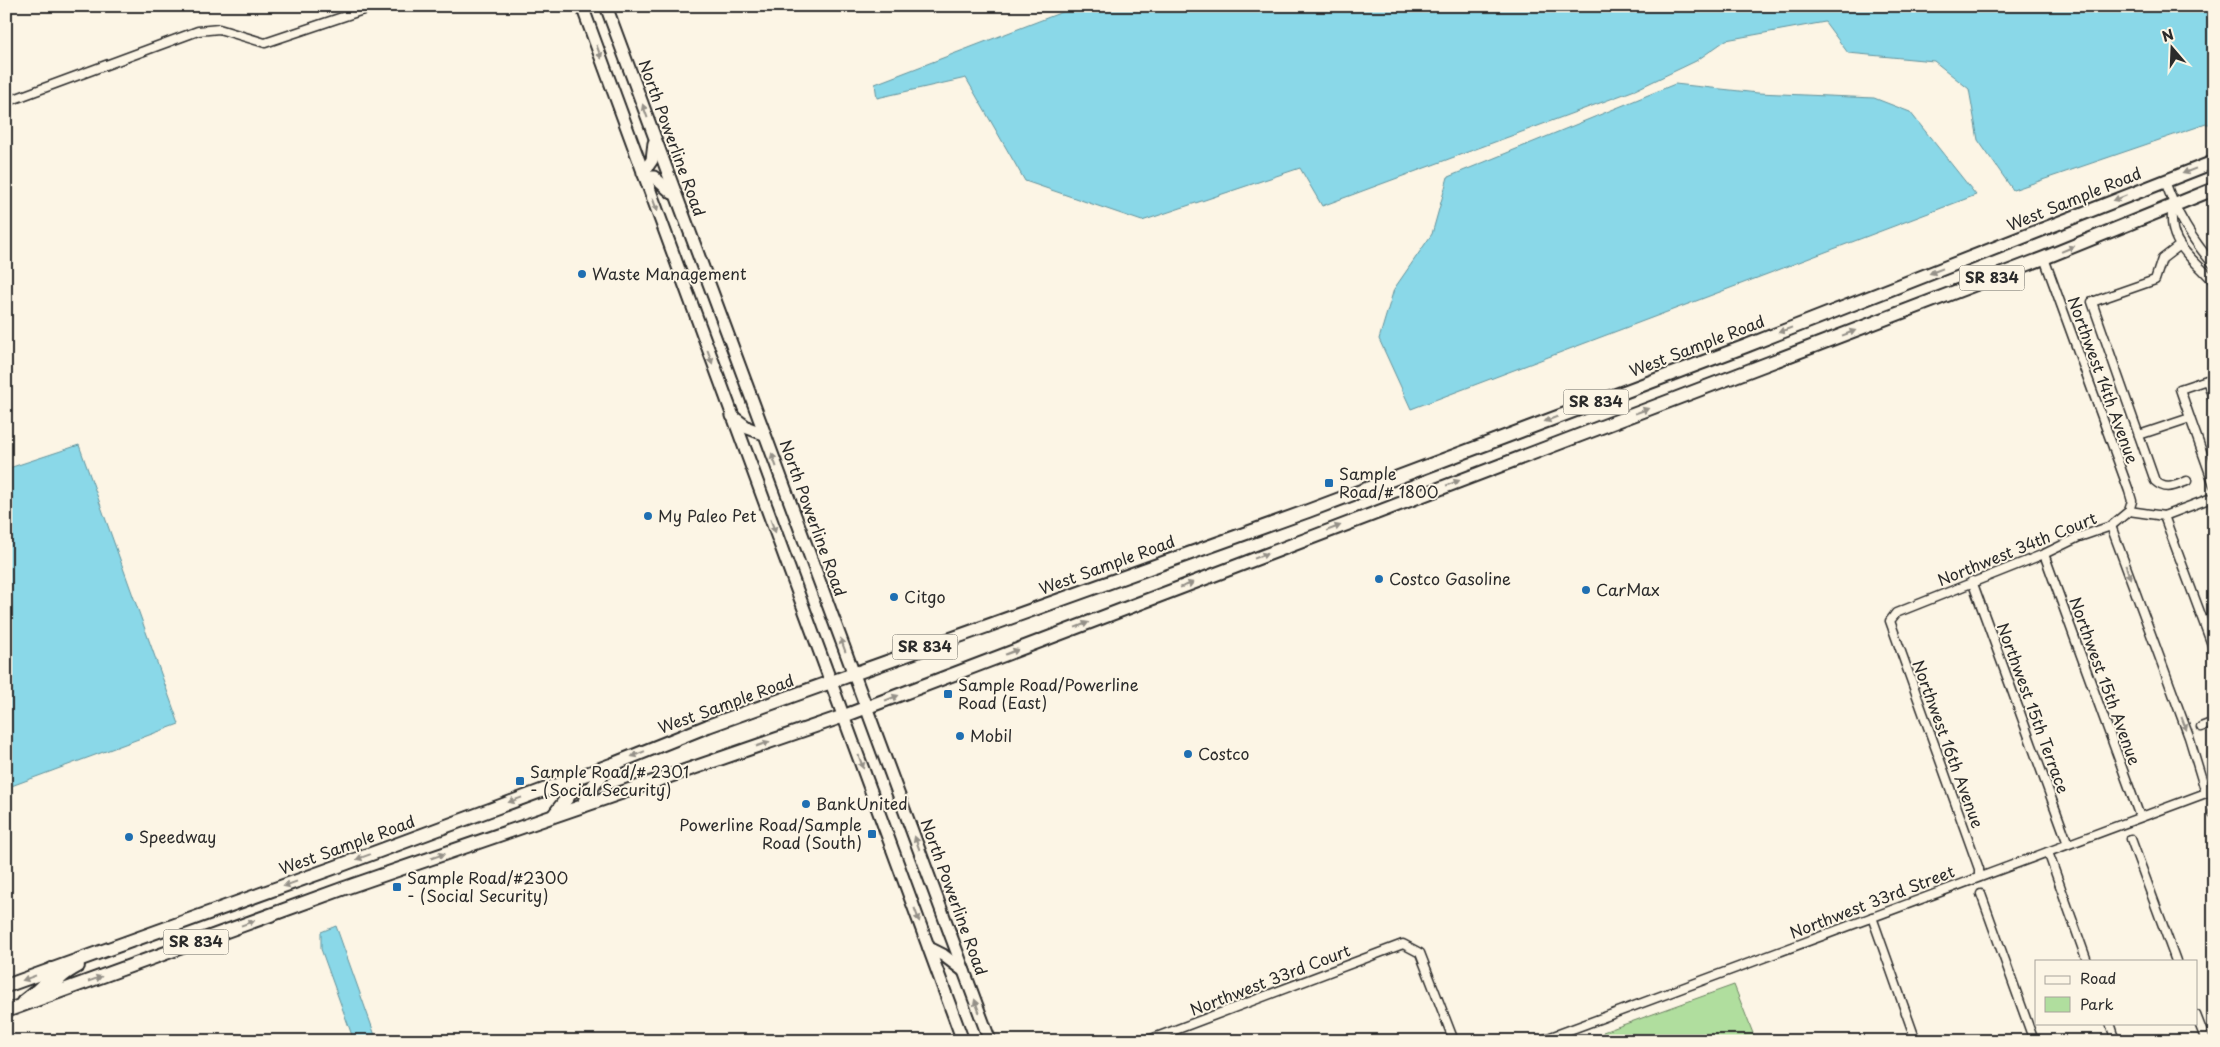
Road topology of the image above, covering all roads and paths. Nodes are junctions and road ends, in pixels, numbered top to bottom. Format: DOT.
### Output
graph roads {
  1 [pos="375,6"];
  2 [pos="582,6"];
  3 [pos="606,6"];
  4 [pos="6,102"];
  5 [pos="654,139"];
  6 [pos="2214,162"];
  7 [pos="644,175"];
  8 [pos="2165,180"];
  9 [pos="2214,189"];
  10 [pos="676,196"];
  11 [pos="2173,205"];
  12 [pos="2179,246"];
  13 [pos="2044,258"];
  14 [pos="2214,265"];
  15 [pos="2214,282"];
  16 [pos="2214,402"];
  17 [pos="731,414"];
  18 [pos="2190,418"];
  19 [pos="764,434"];
  20 [pos="2139,435"];
  21 [pos="2212,473"];
  22 [pos="2187,481"];
  23 [pos="2214,485"];
  24 [pos="2214,497"];
  25 [pos="2129,511"];
  26 [pos="2164,516"];
  27 [pos="2112,526"];
  28 [pos="2044,554"];
  29 [pos="1972,581"];
  30 [pos="1890,621"];
  31 [pos="2214,650"];
  32 [pos="854,674"];
  33 [pos="831,683"];
  34 [pos="867,708"];
  35 [pos="844,716"];
  36 [pos="2214,722"];
  37 [pos="2201,727"];
  38 [pos="610,765"];
  39 [pos="577,777"];
  40 [pos="2210,791"];
  41 [pos="583,806"];
  42 [pos="554,816"];
  43 [pos="2140,817"];
  44 [pos="2131,838"];
  45 [pos="2068,844"];
  46 [pos="2048,852"];
  47 [pos="1979,877"];
  48 [pos="1981,894"];
  49 [pos="1872,917"];
  50 [pos="929,948"];
  51 [pos="105,950"];
  52 [pos="2088,960"];
  53 [pos="2176,960"];
  54 [pos="52,969"];
  55 [pos="964,971"];
  56 [pos="6,986"];
  57 [pos="50,996"];
  58 [pos="11,1009"];
  59 [pos="2198,1020"];
  60 [pos="2110,1024"];
  61 [pos="963,1041"];
  62 [pos="990,1041"];
  63 [pos="1146,1041"];
  64 [pos="1454,1041"];
  65 [pos="1540,1041"];
  66 [pos="1916,1041"];
  67 [pos="2034,1041"];
  68 [pos="2116,1041"];
  69 [pos="2206,1041"];
  1 -- 4 [label="street"];
  2 -- 7 [label="main road, one-way"];
  5 -- 3 [label="main road, North Powerline Road, one-way"];
  5 -- 7 [label="main road"];
  5 -- 10 [label="main road, North Powerline Road"];
  6 -- 8 [label="main road, West Sample Road / SR 834, one-way"];
  7 -- 10 [label="main road"];
  7 -- 17 [label="main road, one-way"];
  8 -- 11 [label="street"];
  8 -- 32 [label="main road, West Sample Road / SR 834, one-way"];
  9 -- 11 [label="main road, SR 834"];
  10 -- 19 [label="main road, North Powerline Road"];
  11 -- 12 [label="street"];
  13 -- 11 [label="main road, SR 834, one-way"];
  11 -- 14 [label="street"];
  12 -- 15 [label="street"];
  12 -- 20 [label="street"];
  13 -- 25 [label="street, Northwest 14th Avenue"];
  34 -- 13 [label="main road, SR 834, one-way"];
  16 -- 18 [label="street"];
  17 -- 19 [label="main road"];
  17 -- 33 [label="main road, one-way"];
  18 -- 20 [label="street"];
  18 -- 21 [label="street"];
  32 -- 19 [label="main road, North Powerline Road, one-way"];
  20 -- 22 [label="street"];
  21 -- 23 [label="street"];
  24 -- 26 [label="street"];
  25 -- 26 [label="street"];
  25 -- 27 [label="street, Northwest 34th Court"];
  26 -- 31 [label="street"];
  27 -- 28 [label="street, Northwest 34th Court"];
  27 -- 40 [label="street, one-way"];
  28 -- 29 [label="street, Northwest 34th Court"];
  28 -- 43 [label="street, Northwest 15th Avenue"];
  29 -- 30 [label="street, Northwest 34th Court"];
  29 -- 45 [label="street, Northwest 15th Terrace"];
  30 -- 47 [label="street, Northwest 16th Avenue"];
  32 -- 33 [label="main road, West Sample Road / SR 834"];
  32 -- 34 [label="main road, North Powerline Road"];
  33 -- 35 [label="main road"];
  33 -- 38 [label="main road, West Sample Road / SR 834, one-way"];
  34 -- 35 [label="main road, SR 834"];
  55 -- 34 [label="main road, North Powerline Road, one-way"];
  41 -- 35 [label="main road, SR 834, one-way"];
  35 -- 50 [label="main road, one-way"];
  36 -- 37 [label="street"];
  38 -- 39 [label="main road, West Sample Road / SR 834"];
  38 -- 41 [label="main road"];
  39 -- 42 [label="main road"];
  39 -- 51 [label="main road, West Sample Road / SR 834, one-way"];
  40 -- 43 [label="street, Northwest 33rd Street"];
  41 -- 42 [label="main road, SR 834"];
  57 -- 42 [label="main road, SR 834, one-way"];
  43 -- 45 [label="street, Northwest 33rd Street"];
  44 -- 53 [label="street"];
  45 -- 46 [label="street, Northwest 33rd Street"];
  46 -- 47 [label="street, Northwest 33rd Street"];
  46 -- 52 [label="street"];
  47 -- 49 [label="street, Northwest 33rd Street"];
  48 -- 67 [label="street"];
  49 -- 65 [label="street, Northwest 33rd Street"];
  49 -- 66 [label="street"];
  50 -- 55 [label="main road"];
  50 -- 61 [label="main road"];
  51 -- 54 [label="main road, West Sample Road / SR 834"];
  51 -- 57 [label="main road"];
  54 -- 56 [label="main road, West Sample Road / SR 834, one-way"];
  54 -- 58 [label="main road"];
  62 -- 55 [label="main road, North Powerline Road, one-way"];
  57 -- 58 [label="main road, SR 834"];
  59 -- 69 [label="street"];
  60 -- 68 [label="street"];
  63 -- 64 [label="street, Northwest 33rd Court"];
}
